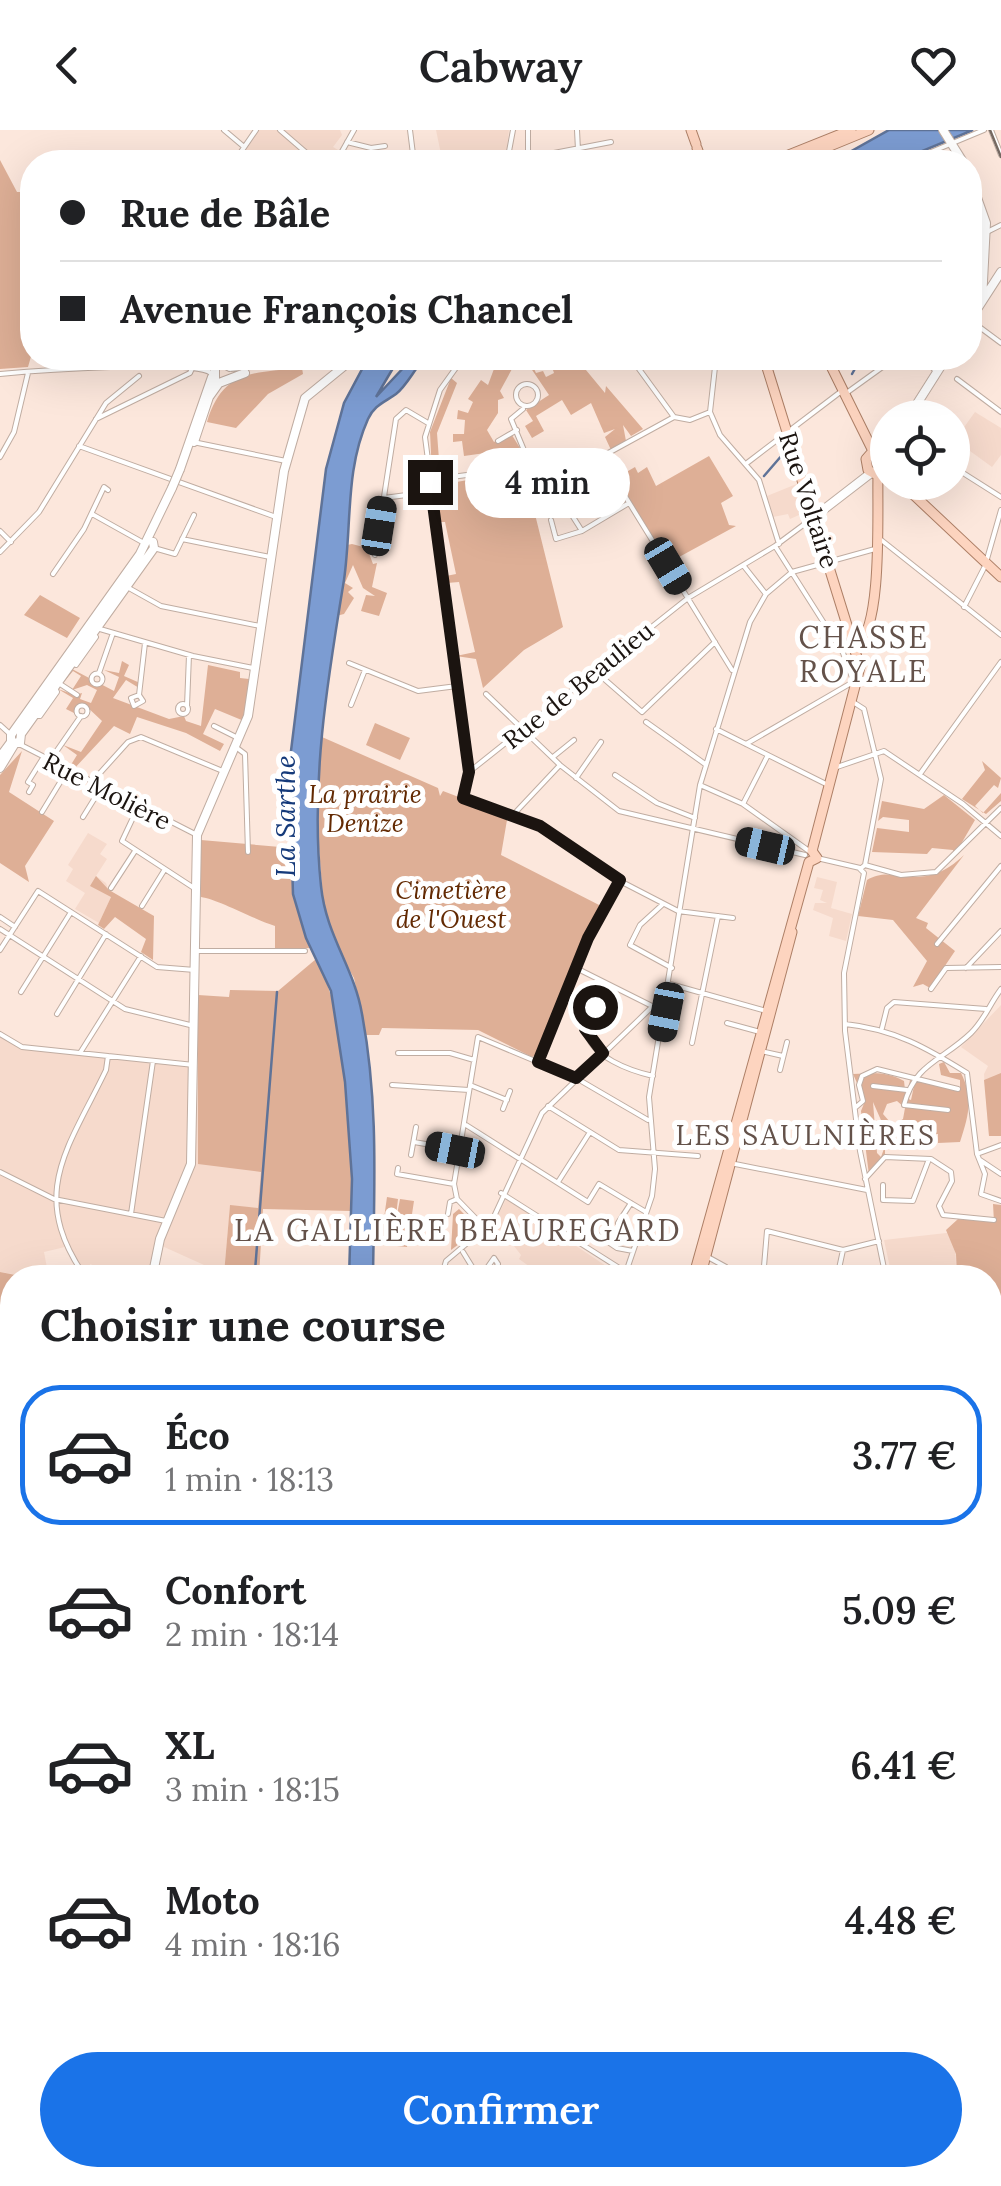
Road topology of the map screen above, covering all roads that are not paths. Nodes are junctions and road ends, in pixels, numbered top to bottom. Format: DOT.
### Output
graph roads {
  1 [pos="224,130"];
  2 [pos="256,130"];
  3 [pos="280,130"];
  4 [pos="354,130"];
  5 [pos="852,130"];
  6 [pos="869,130"];
  7 [pos="943,130"];
  8 [pos="988,130"];
  9 [pos="347,142"];
  10 [pos="611,142"];
  11 [pos="948,142"];
  12 [pos="385,146"];
  13 [pos="244,147"];
  14 [pos="242,150"];
  15 [pos="303,150"];
  16 [pos="343,150"];
  17 [pos="582,150"];
  18 [pos="801,150"];
  19 [pos="820,150"];
  20 [pos="932,150"];
  21 [pos="954,150"];
  22 [pos="1001,155"];
  23 [pos="982,206"];
  24 [pos="1001,226"];
  25 [pos="986,232"];
  26 [pos="1001,272"];
  27 [pos="982,295"];
  28 [pos="94,370"];
  29 [pos="187,370"];
  30 [pos="201,370"];
  31 [pos="219,370"];
  32 [pos="226,370"];
  33 [pos="253,370"];
  34 [pos="343,370"];
  35 [pos="454,370"];
  36 [pos="640,370"];
  37 [pos="715,370"];
  38 [pos="768,370"];
  39 [pos="833,370"];
  40 [pos="877,370"];
  41 [pos="937,372"];
  42 [pos="28,373"];
  43 [pos="0,374"];
  44 [pos="139,376"];
  45 [pos="214,378"];
  46 [pos="957,379"];
  47 [pos="229,380"];
  48 [pos="844,392"];
  49 [pos="919,400"];
  50 [pos="523,409"];
  51 [pos="710,412"];
  52 [pos="1001,412"];
  53 [pos="674,417"];
  54 [pos="94,421"];
  55 [pos="428,424"];
  56 [pos="516,430"];
  57 [pos="788,433"];
  58 [pos="498,442"];
  59 [pos="198,443"];
  60 [pos="870,445"];
  61 [pos="79,446"];
  62 [pos="0,457"];
  63 [pos="601,457"];
  64 [pos="286,461"];
  65 [pos="746,464"];
  66 [pos="532,466"];
  67 [pos="970,478"];
  68 [pos="870,479"];
  69 [pos="429,480"];
  70 [pos="592,483"];
  71 [pos="108,490"];
  72 [pos="431,492"];
  73 [pos="384,498"];
  74 [pos="562,498"];
  75 [pos="1001,498"];
  76 [pos="878,500"];
  77 [pos="919,500"];
  78 [pos="629,503"];
  79 [pos="1001,510"];
  80 [pos="92,514"];
  81 [pos="612,514"];
  82 [pos="194,515"];
  83 [pos="276,516"];
  84 [pos="814,517"];
  85 [pos="551,520"];
  86 [pos="0,531"];
  87 [pos="582,531"];
  88 [pos="182,538"];
  89 [pos="11,542"];
  90 [pos="876,544"];
  91 [pos="149,545"];
  92 [pos="777,545"];
  93 [pos="0,552"];
  94 [pos="374,555"];
  95 [pos="270,557"];
  96 [pos="828,562"];
  97 [pos="986,562"];
  98 [pos="743,565"];
  99 [pos="792,572"];
  100 [pos="53,574"];
  101 [pos="1001,577"];
  102 [pos="124,586"];
  103 [pos="766,594"];
  104 [pos="688,598"];
  105 [pos="964,607"];
  106 [pos="260,626"];
  107 [pos="94,630"];
  108 [pos="113,633"];
  109 [pos="1001,635"];
  110 [pos="715,642"];
  111 [pos="145,643"];
  112 [pos="852,648"];
  113 [pos="189,655"];
  114 [pos="1001,662"];
  115 [pos="349,663"];
  116 [pos="253,668"];
  117 [pos="365,670"];
  118 [pos="596,671"];
  119 [pos="734,672"];
  120 [pos="100,674"];
  121 [pos="856,684"];
  122 [pos="56,685"];
  123 [pos="458,686"];
  124 [pos="486,694"];
  125 [pos="77,695"];
  126 [pos="139,695"];
  127 [pos="852,702"];
  128 [pos="351,705"];
  129 [pos="187,706"];
  130 [pos="82,716"];
  131 [pos="646,722"];
  132 [pos="0,726"];
  133 [pos="214,726"];
  134 [pos="716,729"];
  135 [pos="522,730"];
  136 [pos="15,739"];
  137 [pos="574,740"];
  138 [pos="602,742"];
  139 [pos="239,744"];
  140 [pos="746,744"];
  141 [pos="876,753"];
  142 [pos="768,755"];
  143 [pos="0,757"];
  144 [pos="552,757"];
  145 [pos="42,758"];
  146 [pos="49,762"];
  147 [pos="560,764"];
  148 [pos="706,764"];
  149 [pos="835,767"];
  150 [pos="0,768"];
  151 [pos="67,771"];
  152 [pos="226,772"];
  153 [pos="469,772"];
  154 [pos="920,774"];
  155 [pos="614,775"];
  156 [pos="576,778"];
  157 [pos="91,782"];
  158 [pos="700,785"];
  159 [pos="830,786"];
  160 [pos="101,788"];
  161 [pos="29,792"];
  162 [pos="743,804"];
  163 [pos="138,806"];
  164 [pos="1001,808"];
  165 [pos="42,812"];
  166 [pos="513,815"];
  167 [pos="83,817"];
  168 [pos="696,818"];
  169 [pos="987,824"];
  170 [pos="693,830"];
  171 [pos="197,835"];
  172 [pos="1001,836"];
  173 [pos="135,850"];
  174 [pos="248,852"];
  175 [pos="812,856"];
  176 [pos="1001,866"];
  177 [pos="864,869"];
  178 [pos="165,870"];
  179 [pos="620,880"];
  180 [pos="110,888"];
  181 [pos="198,889"];
  182 [pos="662,904"];
  183 [pos="142,906"];
  184 [pos="680,911"];
  185 [pos="72,912"];
  186 [pos="718,916"];
  187 [pos="0,917"];
  188 [pos="732,918"];
  189 [pos="15,927"];
  190 [pos="0,929"];
  191 [pos="792,929"];
  192 [pos="1001,930"];
  193 [pos="106,934"];
  194 [pos="10,935"];
  195 [pos="937,944"];
  196 [pos="0,950"];
  197 [pos="305,951"];
  198 [pos="198,952"];
  199 [pos="44,956"];
  200 [pos="140,956"];
  201 [pos="1001,967"];
  202 [pos="576,968"];
  203 [pos="672,968"];
  204 [pos="966,968"];
  205 [pos="196,970"];
  206 [pos="78,978"];
  207 [pos="670,984"];
  208 [pos="931,989"];
  209 [pos="1001,989"];
  210 [pos="21,992"];
  211 [pos="706,993"];
  212 [pos="113,1000"];
  213 [pos="668,1001"];
  214 [pos="653,1006"];
  215 [pos="595,1007"];
  216 [pos="986,1009"];
  217 [pos="766,1010"];
  218 [pos="56,1014"];
  219 [pos="727,1023"];
  220 [pos="845,1024"];
  221 [pos="195,1026"];
  222 [pos="882,1028"];
  223 [pos="760,1032"];
  224 [pos="0,1034"];
  225 [pos="787,1042"];
  226 [pos="692,1043"];
  227 [pos="762,1050"];
  228 [pos="80,1053"];
  229 [pos="603,1053"];
  230 [pos="398,1054"];
  231 [pos="942,1055"];
  232 [pos="108,1056"];
  233 [pos="784,1056"];
  234 [pos="153,1060"];
  235 [pos="474,1060"];
  236 [pos="538,1062"];
  237 [pos="194,1065"];
  238 [pos="780,1070"];
  239 [pos="653,1076"];
  240 [pos="576,1078"];
  241 [pos="910,1080"];
  242 [pos="392,1085"];
  243 [pos="873,1086"];
  244 [pos="469,1087"];
  245 [pos="958,1089"];
  246 [pos="907,1090"];
  247 [pos="510,1091"];
  248 [pos="507,1100"];
  249 [pos="548,1106"];
  250 [pos="856,1107"];
  251 [pos="503,1109"];
  252 [pos="948,1110"];
  253 [pos="648,1120"];
  254 [pos="464,1124"];
  255 [pos="416,1126"];
  256 [pos="590,1132"];
  257 [pos="414,1142"];
  258 [pos="1001,1146"];
  259 [pos="460,1150"];
  260 [pos="651,1150"];
  261 [pos="411,1155"];
  262 [pos="698,1156"];
  263 [pos="518,1157"];
  264 [pos="978,1157"];
  265 [pos="929,1159"];
  266 [pos="728,1163"];
  267 [pos="398,1168"];
  268 [pos="0,1172"];
  269 [pos="1001,1174"];
  270 [pos="865,1179"];
  271 [pos="558,1182"];
  272 [pos="454,1184"];
  273 [pos="883,1186"];
  274 [pos="867,1190"];
  275 [pos="501,1193"];
  276 [pos="54,1199"];
  277 [pos="457,1199"];
  278 [pos="1001,1201"];
  279 [pos="631,1202"];
  280 [pos="646,1212"];
  281 [pos="131,1214"];
  282 [pos="448,1214"];
  283 [pos="994,1220"];
  284 [pos="166,1221"];
  285 [pos="597,1222"];
  286 [pos="580,1223"];
  287 [pos="618,1223"];
  288 [pos="487,1230"];
  289 [pos="592,1231"];
  290 [pos="878,1242"];
  291 [pos="462,1250"];
  292 [pos="843,1250"];
  293 [pos="633,1251"];
  294 [pos="706,1256"];
  295 [pos="78,1265"];
  296 [pos="155,1265"];
  297 [pos="445,1265"];
  298 [pos="471,1265"];
  299 [pos="609,1265"];
  300 [pos="628,1265"];
  301 [pos="700,1265"];
  302 [pos="702,1265"];
  303 [pos="722,1265"];
  304 [pos="764,1265"];
  305 [pos="840,1265"];
  306 [pos="883,1265"];
  1 -- 13 [label="street"];
  2 -- 13 [label="street"];
  3 -- 15 [label="street"];
  4 -- 9 [label="street"];
  5 -- 18 [label="main road"];
  6 -- 19 [label="main road"];
  7 -- 11 [label="main road"];
  8 -- 11 [label="street"];
  8 -- 22 [label="street"];
  9 -- 12 [label="street"];
  9 -- 16 [label="street"];
  10 -- 17 [label="street"];
  11 -- 20 [label="street"];
  11 -- 21 [label="main road"];
  13 -- 14 [label="street"];
  23 -- 25 [label="main road"];
  24 -- 25 [label="street"];
  25 -- 27 [label="main road"];
  26 -- 27 [label="main road"];
  28 -- 42 [label="street"];
  29 -- 54 [label="street"];
  30 -- 45 [label="street"];
  31 -- 45 [label="main road"];
  32 -- 47 [label="main road"];
  33 -- 47 [label="main road"];
  34 -- 64 [label="main road"];
  35 -- 55 [label="street"];
  36 -- 53 [label="street"];
  37 -- 51 [label="street"];
  38 -- 57 [label="main road, Rue Voltaire"];
  39 -- 48 [label="main road"];
  40 -- 48 [label="street"];
  41 -- 49 [label="main road"];
  42 -- 43 [label="street"];
  42 -- 62 [label="street"];
  44 -- 54 [label="street"];
  45 -- 47 [label="main road"];
  45 -- 91 [label="main road, bridge"];
  46 -- 52 [label="street"];
  48 -- 57 [label="street"];
  48 -- 60 [label="main road"];
  50 -- 50 [label="street"];
  50 -- 56 [label="street"];
  51 -- 53 [label="street"];
  51 -- 65 [label="street"];
  53 -- 63 [label="street"];
  54 -- 61 [label="street"];
  55 -- 69 [label="street"];
  55 -- 73 [label="street"];
  56 -- 58 [label="street"];
  56 -- 66 [label="street"];
  57 -- 65 [label="street"];
  57 -- 84 [label="main road, Rue Voltaire"];
  59 -- 64 [label="street"];
  61 -- 83 [label="street"];
  61 -- 89 [label="street"];
  63 -- 66 [label="street"];
  63 -- 78 [label="street"];
  64 -- 83 [label="main road"];
  65 -- 92 [label="street"];
  66 -- 69 [label="street"];
  67 -- 75 [label="street"];
  68 -- 84 [label="main road"];
  69 -- 72 [label="street"];
  70 -- 81 [label="street"];
  71 -- 80 [label="street"];
  72 -- 73 [label="street"];
  72 -- 123 [label="street"];
  73 -- 94 [label="street"];
  74 -- 87 [label="street"];
  76 -- 90 [label="main road"];
  77 -- 97 [label="main road"];
  78 -- 81 [label="street"];
  78 -- 104 [label="street"];
  79 -- 97 [label="street"];
  80 -- 91 [label="street"];
  80 -- 100 [label="street"];
  81 -- 87 [label="street"];
  82 -- 88 [label="street"];
  83 -- 95 [label="main road"];
  84 -- 92 [label="street, Rue de Beaulieu"];
  84 -- 96 [label="main road, Rue Voltaire"];
  85 -- 87 [label="street"];
  86 -- 89 [label="street"];
  88 -- 91 [label="street"];
  88 -- 95 [label="street"];
  89 -- 93 [label="street"];
  90 -- 96 [label="street"];
  90 -- 105 [label="street"];
  90 -- 112 [label="main road"];
  91 -- 102 [label="main road"];
  91 -- 136 [label="main road"];
  92 -- 98 [label="street, Rue de Beaulieu"];
  92 -- 99 [label="street"];
  95 -- 106 [label="main road"];
  96 -- 99 [label="street"];
  96 -- 112 [label="main road, Rue Voltaire"];
  97 -- 101 [label="main road"];
  97 -- 105 [label="street"];
  98 -- 103 [label="street"];
  98 -- 104 [label="street, Rue de Beaulieu"];
  99 -- 103 [label="street"];
  99 -- 112 [label="street"];
  102 -- 106 [label="street"];
  102 -- 107 [label="main road"];
  103 -- 119 [label="street"];
  104 -- 110 [label="street"];
  104 -- 118 [label="street, Rue de Beaulieu"];
  105 -- 109 [label="street"];
  106 -- 116 [label="main road"];
  107 -- 108 [label="street"];
  107 -- 122 [label="main road"];
  108 -- 111 [label="street"];
  108 -- 120 [label="street"];
  110 -- 118 [label="street"];
  110 -- 119 [label="street"];
  111 -- 113 [label="street"];
  111 -- 126 [label="street"];
  112 -- 121 [label="main road, Rue Voltaire"];
  113 -- 116 [label="street"];
  113 -- 129 [label="street"];
  114 -- 154 [label="street"];
  115 -- 117 [label="street"];
  116 -- 139 [label="main road"];
  117 -- 123 [label="street"];
  117 -- 128 [label="street"];
  118 -- 135 [label="street, Rue de Beaulieu"];
  119 -- 134 [label="street"];
  121 -- 127 [label="main road"];
  121 -- 140 [label="street"];
  122 -- 125 [label="street"];
  122 -- 136 [label="main road"];
  123 -- 153 [label="street"];
  124 -- 135 [label="street"];
  127 -- 141 [label="street"];
  127 -- 149 [label="main road"];
  130 -- 146 [label="street"];
  131 -- 148 [label="street"];
  132 -- 136 [label="street, Rue Molière"];
  133 -- 139 [label="street"];
  134 -- 140 [label="street"];
  134 -- 148 [label="street"];
  135 -- 144 [label="street"];
  135 -- 153 [label="street, Rue de Beaulieu"];
  136 -- 143 [label="main road"];
  136 -- 145 [label="street, Rue Molière"];
  136 -- 150 [label="main road"];
  137 -- 144 [label="street"];
  138 -- 156 [label="street"];
  139 -- 152 [label="main road"];
  139 -- 174 [label="street"];
  140 -- 142 [label="street"];
  141 -- 149 [label="street"];
  141 -- 154 [label="street"];
  141 -- 177 [label="street"];
  142 -- 159 [label="street"];
  142 -- 162 [label="street"];
  144 -- 147 [label="street"];
  145 -- 146 [label="street, Rue Molière"];
  145 -- 161 [label="street"];
  146 -- 151 [label="street, Rue Molière"];
  147 -- 156 [label="street"];
  147 -- 166 [label="street"];
  148 -- 158 [label="street"];
  149 -- 159 [label="main road"];
  151 -- 157 [label="street, Rue Molière"];
  151 -- 165 [label="street"];
  152 -- 157 [label="street"];
  152 -- 171 [label="main road"];
  153 -- 166 [label="street"];
  154 -- 169 [label="street"];
  155 -- 168 [label="street"];
  156 -- 170 [label="street"];
  157 -- 160 [label="street, Rue Molière"];
  158 -- 162 [label="street"];
  158 -- 168 [label="street"];
  159 -- 175 [label="main road"];
  160 -- 163 [label="street, Rue Molière"];
  160 -- 167 [label="street"];
  162 -- 175 [label="street"];
  163 -- 171 [label="street, Rue Molière"];
  163 -- 173 [label="street"];
  164 -- 169 [label="street"];
  166 -- 179 [label="street"];
  168 -- 170 [label="street"];
  169 -- 172 [label="street"];
  169 -- 177 [label="street"];
  170 -- 175 [label="street"];
  170 -- 184 [label="street"];
  171 -- 181 [label="main road"];
  173 -- 178 [label="street"];
  173 -- 180 [label="street"];
  175 -- 177 [label="street"];
  175 -- 191 [label="main road"];
  176 -- 195 [label="street"];
  177 -- 220 [label="street"];
  178 -- 181 [label="street"];
  178 -- 183 [label="street"];
  179 -- 182 [label="street"];
  179 -- 202 [label="street"];
  181 -- 198 [label="main road"];
  182 -- 184 [label="street"];
  182 -- 203 [label="street"];
  184 -- 186 [label="street"];
  184 -- 203 [label="street"];
  185 -- 189 [label="street"];
  185 -- 193 [label="street"];
  185 -- 199 [label="street"];
  186 -- 188 [label="street"];
  186 -- 211 [label="street"];
  187 -- 189 [label="street"];
  189 -- 194 [label="street"];
  190 -- 194 [label="street"];
  191 -- 217 [label="main road"];
  191 -- 227 [label="main road"];
  192 -- 204 [label="street"];
  193 -- 200 [label="street"];
  193 -- 206 [label="street"];
  194 -- 196 [label="street"];
  194 -- 199 [label="street"];
  197 -- 198 [label="street"];
  198 -- 205 [label="main road"];
  199 -- 206 [label="street"];
  199 -- 210 [label="street"];
  200 -- 205 [label="street"];
  200 -- 212 [label="street"];
  201 -- 204 [label="street"];
  202 -- 214 [label="street"];
  202 -- 236 [label="street"];
  203 -- 207 [label="street"];
  204 -- 208 [label="street"];
  205 -- 221 [label="main road"];
  206 -- 212 [label="street"];
  206 -- 218 [label="street"];
  207 -- 211 [label="street"];
  207 -- 213 [label="street"];
  209 -- 216 [label="street"];
  211 -- 217 [label="street"];
  211 -- 226 [label="street"];
  212 -- 221 [label="street"];
  212 -- 228 [label="street"];
  213 -- 214 [label="street"];
  213 -- 239 [label="street"];
  214 -- 229 [label="street"];
  215 -- 229 [label="street"];
  216 -- 222 [label="street"];
  216 -- 231 [label="street"];
  217 -- 223 [label="main road"];
  219 -- 223 [label="street"];
  220 -- 222 [label="street"];
  220 -- 250 [label="street"];
  221 -- 237 [label="main road"];
  222 -- 231 [label="street"];
  223 -- 266 [label="main road"];
  224 -- 228 [label="street"];
  225 -- 233 [label="street"];
  227 -- 233 [label="street"];
  227 -- 266 [label="main road"];
  228 -- 232 [label="street"];
  229 -- 239 [label="street"];
  229 -- 240 [label="street"];
  230 -- 235 [label="street"];
  231 -- 241 [label="street"];
  231 -- 264 [label="street"];
  232 -- 234 [label="street"];
  232 -- 276 [label="street"];
  233 -- 238 [label="street"];
  234 -- 237 [label="street"];
  234 -- 281 [label="street"];
  235 -- 236 [label="street"];
  235 -- 244 [label="street"];
  236 -- 240 [label="street"];
  237 -- 284 [label="main road"];
  239 -- 253 [label="street"];
  240 -- 249 [label="street"];
  240 -- 253 [label="street"];
  241 -- 245 [label="street"];
  241 -- 246 [label="street"];
  241 -- 250 [label="street"];
  242 -- 244 [label="street"];
  243 -- 246 [label="street"];
  244 -- 248 [label="street"];
  244 -- 254 [label="street"];
  246 -- 252 [label="street"];
  247 -- 248 [label="street"];
  248 -- 251 [label="street"];
  249 -- 256 [label="street"];
  249 -- 263 [label="street"];
  250 -- 270 [label="street"];
  253 -- 260 [label="street"];
  254 -- 259 [label="street"];
  254 -- 263 [label="street"];
  255 -- 257 [label="street"];
  256 -- 260 [label="street"];
  256 -- 271 [label="street"];
  257 -- 259 [label="street"];
  257 -- 261 [label="street"];
  258 -- 264 [label="street"];
  259 -- 272 [label="street"];
  260 -- 262 [label="street"];
  260 -- 280 [label="street"];
  263 -- 271 [label="street"];
  263 -- 275 [label="street"];
  264 -- 269 [label="street"];
  264 -- 278 [label="street"];
  265 -- 270 [label="street"];
  265 -- 273 [label="street"];
  265 -- 283 [label="street"];
  266 -- 274 [label="street"];
  266 -- 294 [label="main road"];
  266 -- 301 [label="main road"];
  267 -- 272 [label="street"];
  268 -- 276 [label="street"];
  270 -- 274 [label="street"];
  271 -- 279 [label="street"];
  272 -- 277 [label="street"];
  274 -- 290 [label="street"];
  275 -- 288 [label="street"];
  275 -- 299 [label="street"];
  276 -- 281 [label="street"];
  276 -- 295 [label="street"];
  277 -- 282 [label="street"];
  277 -- 288 [label="street"];
  279 -- 280 [label="street"];
  279 -- 287 [label="street"];
  280 -- 293 [label="street"];
  281 -- 284 [label="street"];
  284 -- 296 [label="main road"];
  285 -- 289 [label="street"];
  286 -- 289 [label="street"];
  288 -- 291 [label="street"];
  289 -- 293 [label="street"];
  290 -- 292 [label="street"];
  290 -- 306 [label="street"];
  291 -- 297 [label="street"];
  291 -- 298 [label="street"];
  292 -- 304 [label="street"];
  292 -- 305 [label="street"];
  293 -- 300 [label="street"];
  294 -- 302 [label="main road"];
  294 -- 303 [label="street"];
}
